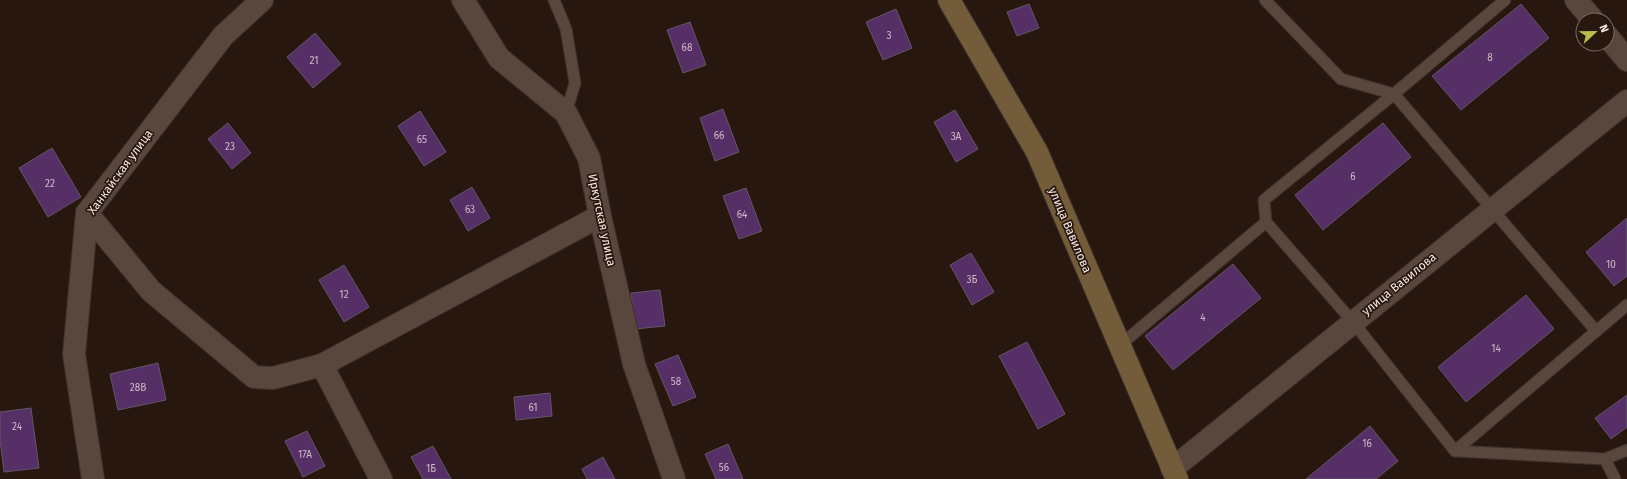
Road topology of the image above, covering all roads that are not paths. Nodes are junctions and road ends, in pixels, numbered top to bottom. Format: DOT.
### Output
graph roads {
  1 [pos="262,0"];
  2 [pos="463,0"];
  3 [pos="554,0"];
  4 [pos="949,0"];
  5 [pos="1265,0"];
  6 [pos="1505,0"];
  7 [pos="1576,0"];
  8 [pos="1586,12"];
  9 [pos="1615,46"];
  10 [pos="1627,60"];
  11 [pos="1394,94"];
  12 [pos="1627,101"];
  13 [pos="566,113"];
  14 [pos="1492,209"];
  15 [pos="87,213"];
  16 [pos="600,216"];
  17 [pos="1266,222"];
  18 [pos="1627,305"];
  19 [pos="1353,322"];
  20 [pos="1596,331"];
  21 [pos="1119,346"];
  22 [pos="322,365"];
  23 [pos="1627,450"];
  24 [pos="1455,451"];
  25 [pos="1606,459"];
  26 [pos="1174,474"];
  27 [pos="93,479"];
  28 [pos="381,479"];
  29 [pos="674,479"];
  30 [pos="1615,479"];
  1 -- 15 [label="street, Ханкайская улица"];
  2 -- 13 [label="street, Иркутская улица"];
  3 -- 13 [label="lane"];
  4 -- 21 [label="street, улица Вавилова"];
  5 -- 11 [label="lane"];
  6 -- 11 [label="lane"];
  7 -- 8 [label="street"];
  9 -- 10 [label="street"];
  11 -- 14 [label="lane"];
  11 -- 17 [label="lane"];
  12 -- 14 [label="street, улица Вавилова"];
  13 -- 16 [label="street, Иркутская улица"];
  14 -- 19 [label="street, улица Вавилова"];
  14 -- 20 [label="lane"];
  15 -- 22 [label="street"];
  15 -- 27 [label="street, Ханкайская улица"];
  16 -- 22 [label="street"];
  16 -- 29 [label="street, Иркутская улица"];
  17 -- 19 [label="lane"];
  17 -- 21 [label="lane"];
  18 -- 20 [label="lane"];
  19 -- 24 [label="lane"];
  19 -- 26 [label="street, улица Вавилова"];
  20 -- 24 [label="lane"];
  21 -- 26 [label="street, улица Вавилова"];
  22 -- 28 [label="street"];
  23 -- 25 [label="lane"];
  24 -- 25 [label="lane"];
  25 -- 30 [label="lane"];
}
